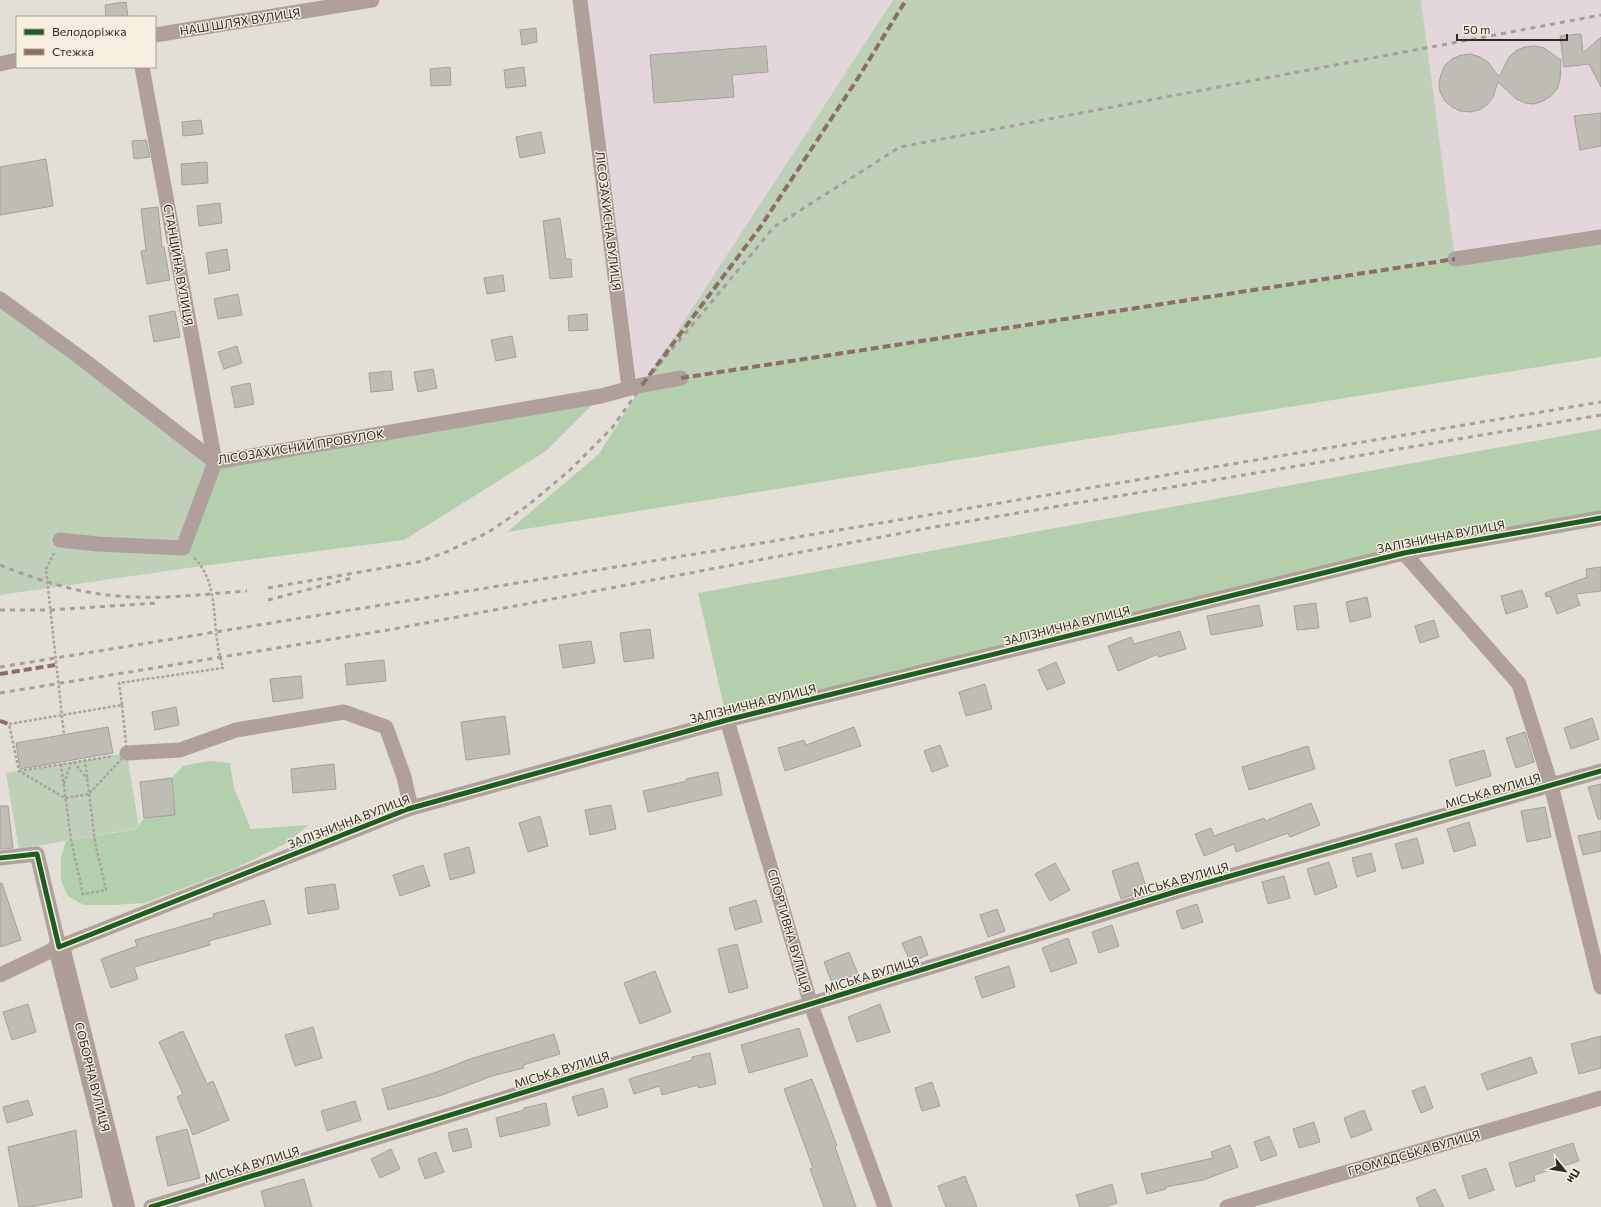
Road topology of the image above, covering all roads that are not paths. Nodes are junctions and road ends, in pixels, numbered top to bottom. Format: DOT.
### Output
graph roads {
  1 [pos="372,0"];
  2 [pos="580,0"];
  3 [pos="156,35"];
  4 [pos="16,60"];
  5 [pos="0,64"];
  6 [pos="142,68"];
  7 [pos="1601,237"];
  8 [pos="1456,260"];
  9 [pos="0,299"];
  10 [pos="681,378"];
  11 [pos="629,388"];
  12 [pos="215,462"];
  13 [pos="1601,518"];
  14 [pos="60,540"];
  15 [pos="1404,553"];
  16 [pos="728,720"];
  17 [pos="126,753"];
  18 [pos="1601,771"];
  19 [pos="1551,785"];
  20 [pos="411,808"];
  21 [pos="0,858"];
  22 [pos="59,947"];
  23 [pos="0,975"];
  24 [pos="1601,987"];
  25 [pos="811,1005"];
  26 [pos="1601,1098"];
  27 [pos="124,1207"];
  28 [pos="151,1207"];
  29 [pos="885,1207"];
  30 [pos="1227,1207"];
  1 -- 3 [label="street, НАШ ШЛЯХ ВУЛИЦЯ"];
  2 -- 11 [label="street, ЛІСОЗАХИСНА ВУЛИЦЯ"];
  4 -- 5 [label="street"];
  6 -- 12 [label="street, СТАНЦІЙНА ВУЛИЦЯ"];
  7 -- 8 [label="street"];
  9 -- 12 [label="street, ЛІСОЗАХИСНИЙ ПРОВУЛОК"];
  10 -- 11 [label="street"];
  11 -- 12 [label="street, ЛІСОЗАХИСНИЙ ПРОВУЛОК"];
  12 -- 14 [label="street"];
  13 -- 15 [label="street, ЗАЛІЗНИЧНА ВУЛИЦЯ"];
  15 -- 16 [label="street, ЗАЛІЗНИЧНА ВУЛИЦЯ"];
  15 -- 19 [label="street"];
  16 -- 20 [label="street, ЗАЛІЗНИЧНА ВУЛИЦЯ"];
  16 -- 25 [label="street, СПОРТИВНА ВУЛИЦЯ"];
  17 -- 20 [label="street"];
  18 -- 19 [label="street, МІСЬКА ВУЛИЦЯ"];
  19 -- 24 [label="street"];
  19 -- 25 [label="street, МІСЬКА ВУЛИЦЯ"];
  20 -- 22 [label="street, ЗАЛІЗНИЧНА ВУЛИЦЯ"];
  21 -- 22 [label="street"];
  22 -- 23 [label="street, ЗАЛІЗНИЧНА ВУЛИЦЯ"];
  22 -- 27 [label="street, СОБОРНА ВУЛИЦЯ"];
  25 -- 28 [label="street, МІСЬКА ВУЛИЦЯ"];
  25 -- 29 [label="street, СПОРТИВНА ВУЛИЦЯ"];
  26 -- 30 [label="street, ГРОМАДСЬКА ВУЛИЦЯ"];
}
